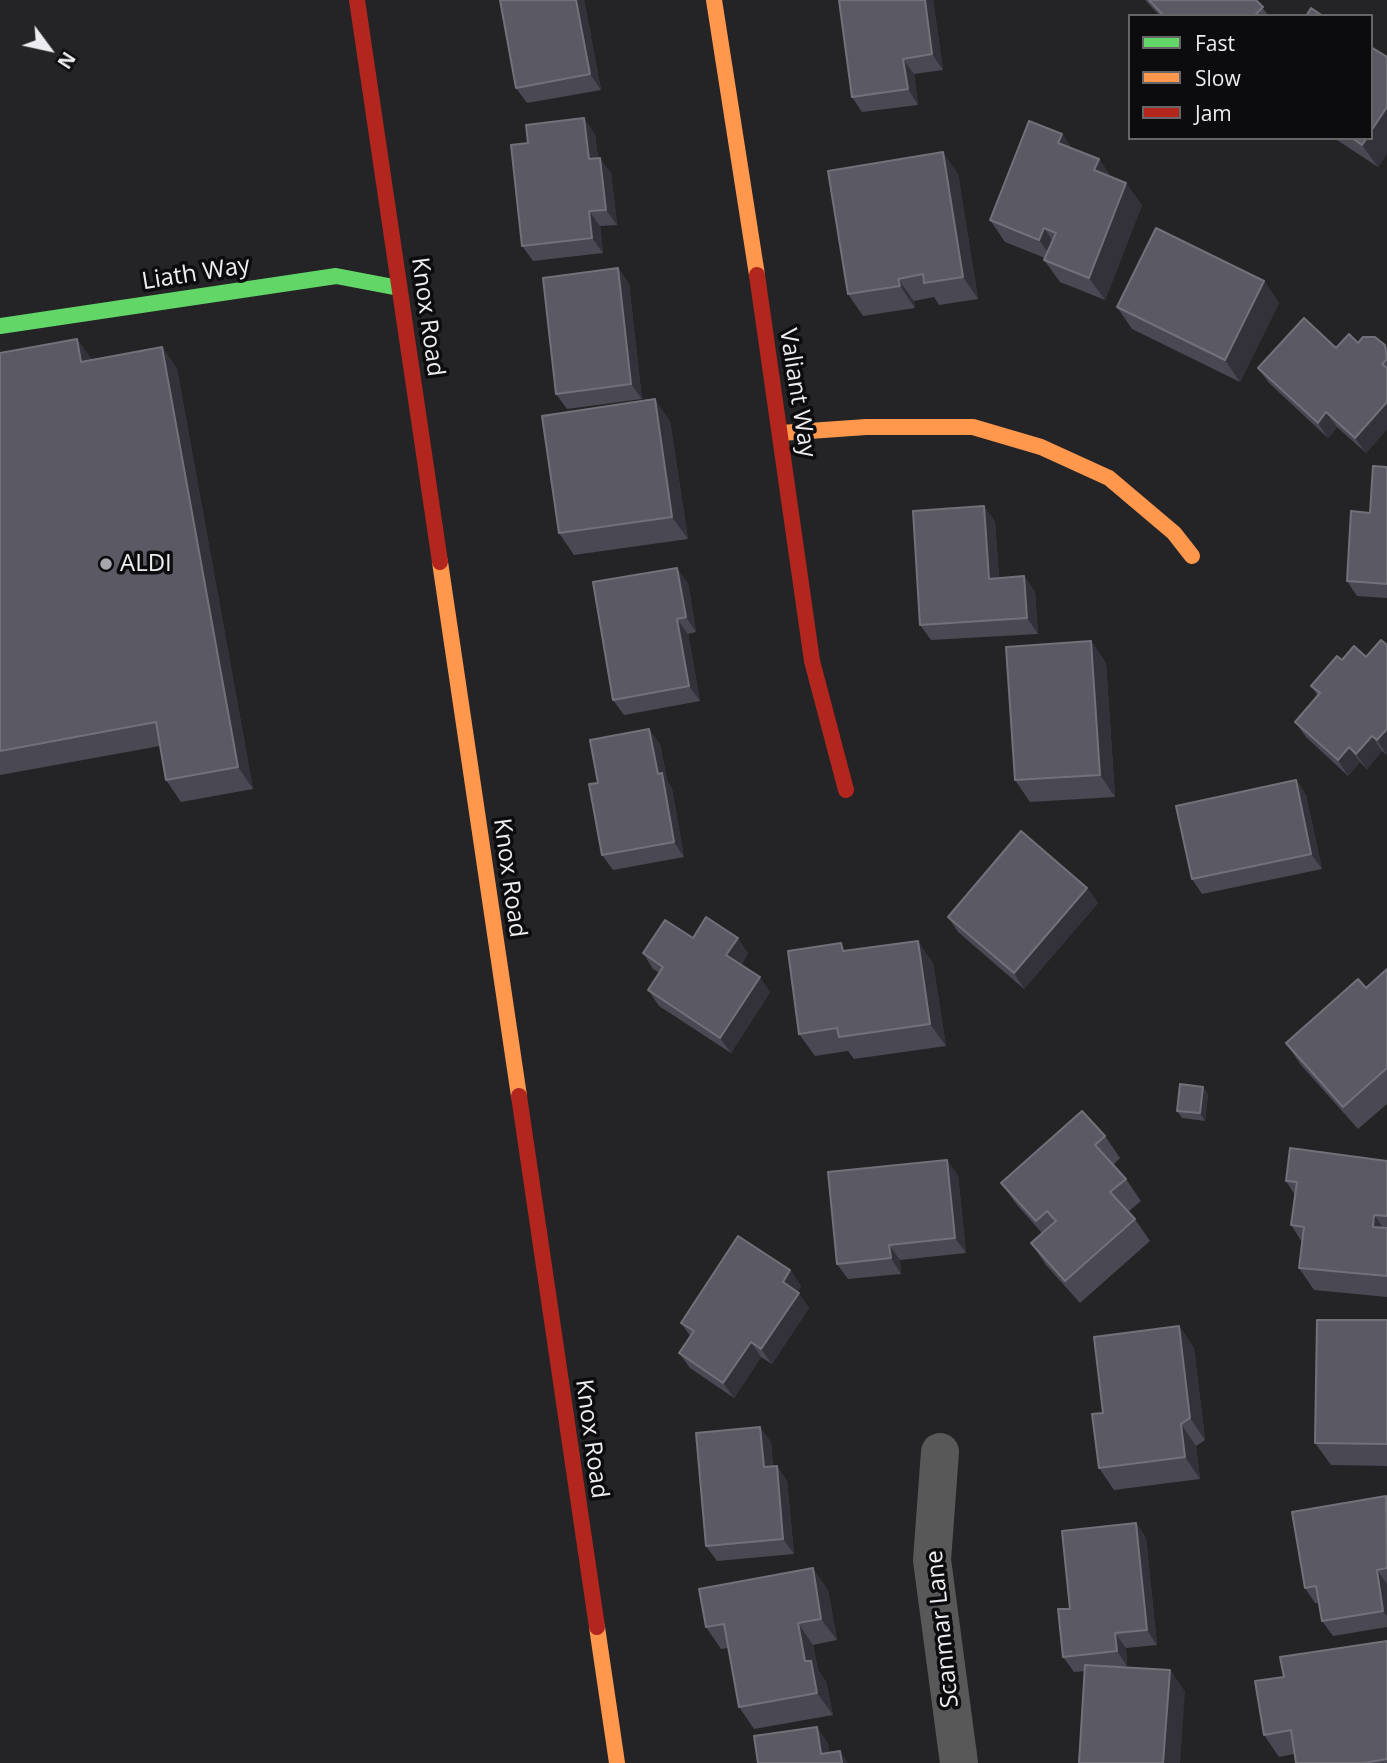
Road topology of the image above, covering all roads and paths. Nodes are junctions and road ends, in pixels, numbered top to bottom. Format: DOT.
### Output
graph roads {
  1 [pos="357,0"];
  2 [pos="713,0"];
  3 [pos="399,288"];
  4 [pos="0,326"];
  5 [pos="781,433"];
  6 [pos="1192,556"];
  7 [pos="846,790"];
  8 [pos="940,1452"];
  9 [pos="617,1763"];
  10 [pos="959,1763"];
  1 -- 3 [label="street, Knox Road"];
  2 -- 5 [label="street, Valiant Way"];
  3 -- 4 [label="street, Liath Way"];
  3 -- 9 [label="street, Knox Road"];
  5 -- 6 [label="street"];
  5 -- 7 [label="street, Valiant Way"];
  8 -- 10 [label="street, Scanmar Lane"];
}
